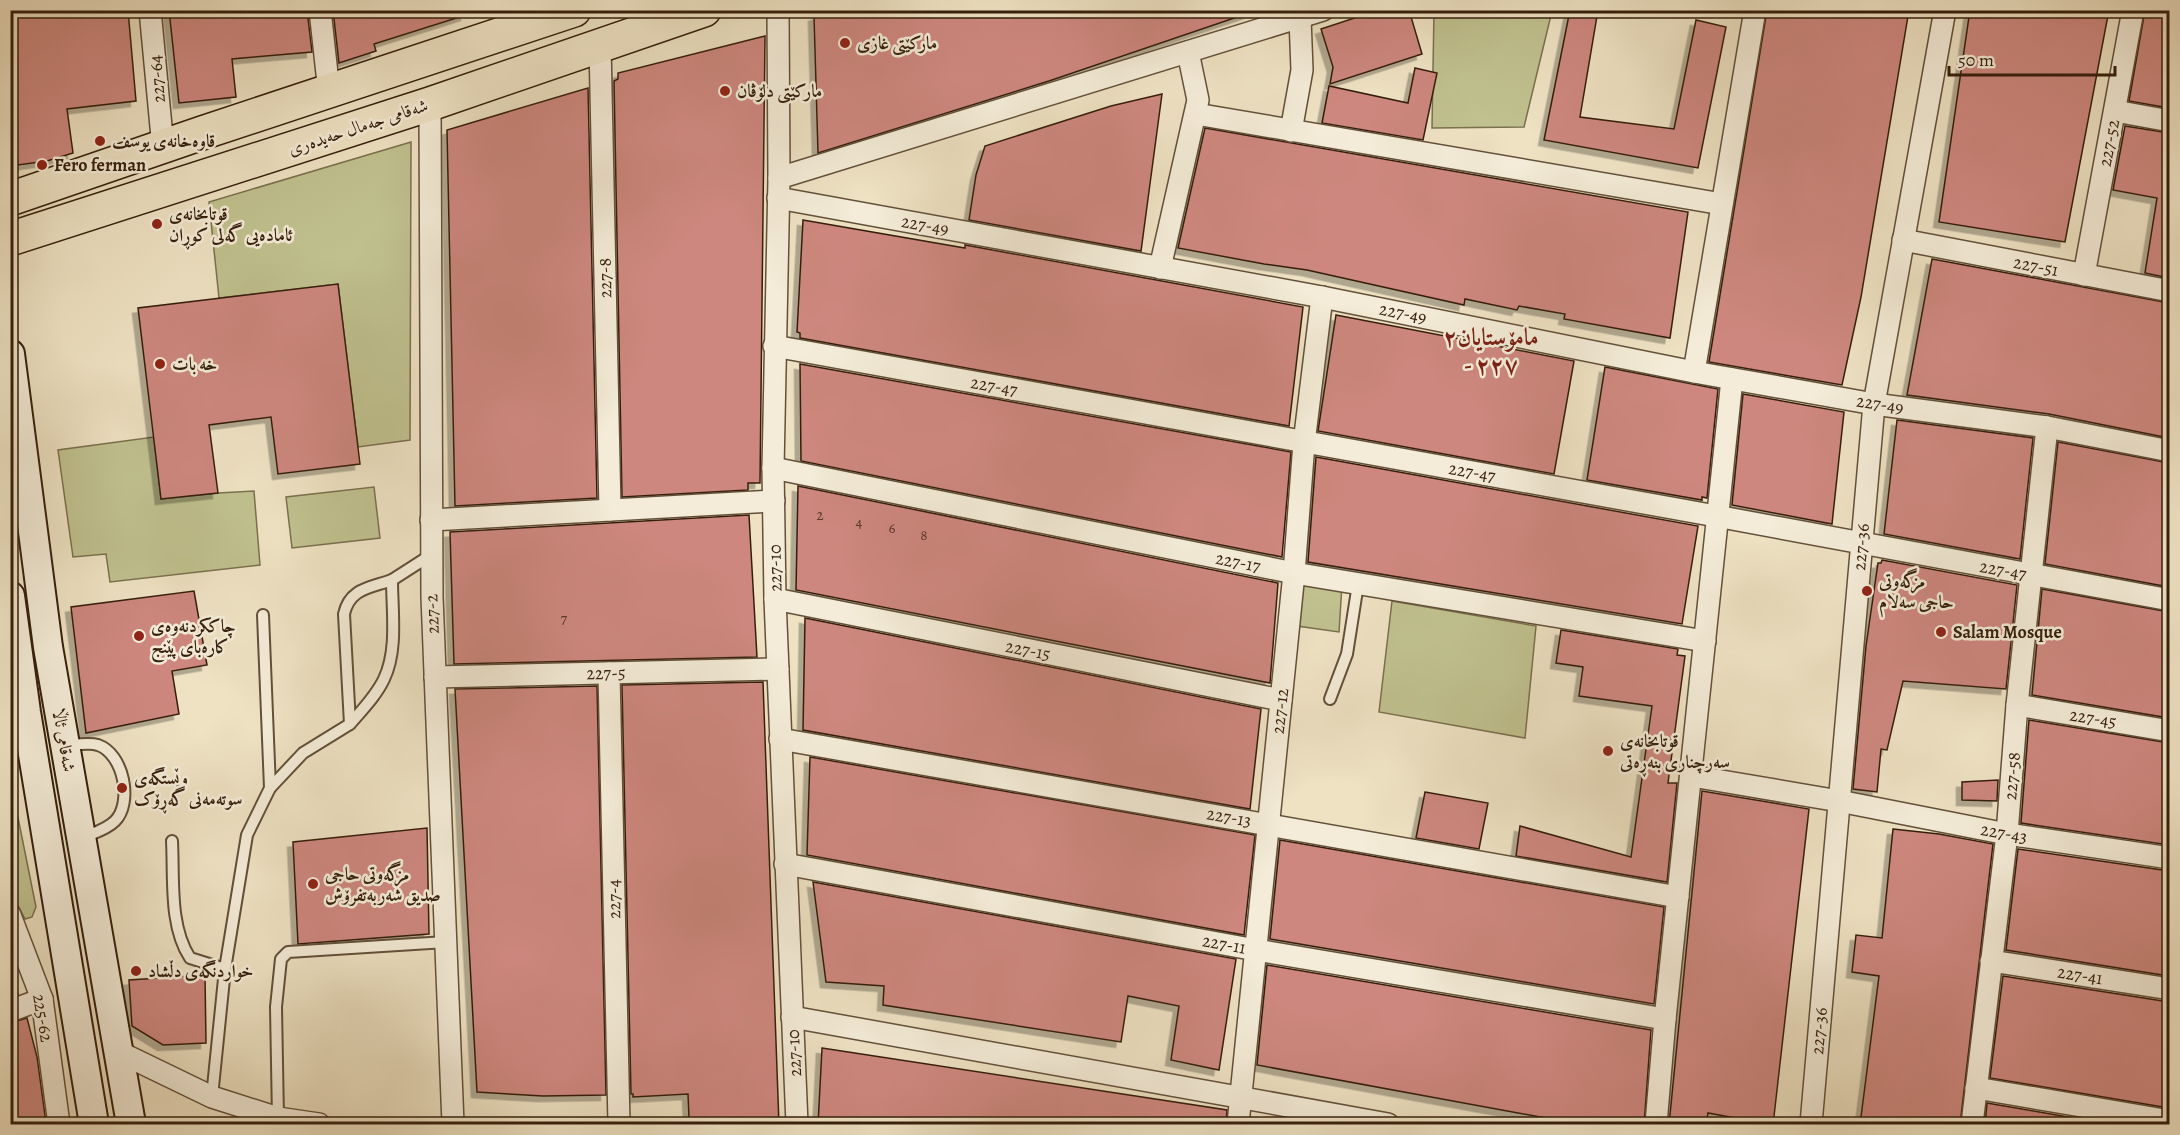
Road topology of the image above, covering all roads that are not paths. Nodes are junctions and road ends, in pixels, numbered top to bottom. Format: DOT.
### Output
graph roads {
  1 [pos="150,10"];
  2 [pos="320,10"];
  3 [pos="574,10"];
  4 [pos="704,10"];
  5 [pos="778,10"];
  6 [pos="1323,10"];
  7 [pos="1755,10"];
  8 [pos="1944,10"];
  9 [pos="2133,10"];
  10 [pos="1299,14"];
  11 [pos="600,45"];
  12 [pos="1188,52"];
  13 [pos="329,92"];
  14 [pos="430,104"];
  15 [pos="2115,111"];
  16 [pos="1196,114"];
  17 [pos="2169,121"];
  18 [pos="1291,131"];
  19 [pos="163,148"];
  20 [pos="779,188"];
  21 [pos="10,199"];
  22 [pos="1722,204"];
  23 [pos="10,239"];
  24 [pos="1903,240"];
  25 [pos="1160,268"];
  26 [pos="2084,275"];
  27 [pos="2169,291"];
  28 [pos="1322,297"];
  29 [pos="774,346"];
  30 [pos="10,354"];
  31 [pos="1694,372"];
  32 [pos="1732,379"];
  33 [pos="1874,404"];
  34 [pos="2047,427"];
  35 [pos="1304,443"];
  36 [pos="2169,451"];
  37 [pos="773,468"];
  38 [pos="774,501"];
  39 [pos="610,510"];
  40 [pos="1716,516"];
  41 [pos="431,520"];
  42 [pos="1862,544"];
  43 [pos="431,555"];
  44 [pos="1294,573"];
  45 [pos="2031,575"];
  46 [pos="392,580"];
  47 [pos="1358,584"];
  48 [pos="10,596"];
  49 [pos="775,599"];
  50 [pos="2169,600"];
  51 [pos="263,615"];
  52 [pos="1705,641"];
  53 [pos="778,669"];
  54 [pos="609,673"];
  55 [pos="435,676"];
  56 [pos="1330,699"];
  57 [pos="1281,700"];
  58 [pos="2017,705"];
  59 [pos="350,724"];
  60 [pos="2169,731"];
  61 [pos="780,739"];
  62 [pos="65,746"];
  63 [pos="1692,776"];
  64 [pos="270,788"];
  65 [pos="1839,801"];
  66 [pos="1269,824"];
  67 [pos="2007,834"];
  68 [pos="81,838"];
  69 [pos="172,841"];
  70 [pos="2169,858"];
  71 [pos="785,864"];
  72 [pos="1678,897"];
  73 [pos="10,915"];
  74 [pos="446,942"];
  75 [pos="1256,950"];
  76 [pos="1991,961"];
  77 [pos="225,969"];
  78 [pos="2169,989"];
  79 [pos="42,999"];
  80 [pos="10,1011"];
  81 [pos="792,1017"];
  82 [pos="1665,1019"];
  83 [pos="119,1052"];
  84 [pos="1976,1088"];
  85 [pos="212,1097"];
  86 [pos="1242,1097"];
  87 [pos="278,1119"];
  88 [pos="2169,1121"];
  89 [pos="59,1125"];
  90 [pos="94,1125"];
  91 [pos="131,1125"];
  92 [pos="258,1125"];
  93 [pos="320,1125"];
  94 [pos="453,1125"];
  95 [pos="619,1125"];
  96 [pos="797,1125"];
  97 [pos="1238,1125"];
  98 [pos="1388,1125"];
  99 [pos="1656,1125"];
  100 [pos="1811,1125"];
  101 [pos="1972,1125"];
  1 -- 19 [label="street, 227-64"];
  2 -- 13 [label="street"];
  3 -- 13 [label="main road"];
  4 -- 11 [label="main road, شەقامی جەمال حەیدەری"];
  5 -- 20 [label="street, 227-10"];
  6 -- 10 [label="street"];
  7 -- 22 [label="street"];
  8 -- 24 [label="street, 227-36"];
  9 -- 15 [label="street, 227-52"];
  10 -- 12 [label="street"];
  10 -- 18 [label="street"];
  11 -- 14 [label="main road, شەقامی جەمال حەیدەری"];
  11 -- 39 [label="street, 227-8"];
  12 -- 16 [label="street"];
  12 -- 20 [label="street"];
  13 -- 19 [label="main road"];
  14 -- 23 [label="main road, شەقامی جەمال حەیدەری"];
  14 -- 41 [label="street, 227-2"];
  15 -- 17 [label="street"];
  15 -- 26 [label="street, 227-52"];
  16 -- 18 [label="street"];
  16 -- 25 [label="street"];
  18 -- 22 [label="street"];
  19 -- 21 [label="main road"];
  20 -- 25 [label="street, 227-49"];
  20 -- 29 [label="street, 227-10"];
  22 -- 31 [label="street"];
  24 -- 26 [label="street, 227-51"];
  24 -- 33 [label="street, 227-36"];
  25 -- 28 [label="street, 227-49"];
  26 -- 27 [label="street, 227-51"];
  28 -- 31 [label="street, 227-49"];
  28 -- 35 [label="street, 227-12"];
  29 -- 35 [label="street, 227-47"];
  29 -- 37 [label="street, 227-10"];
  30 -- 62 [label="main road, شه‌قامی ئاڵا"];
  31 -- 32 [label="street, 227-49"];
  32 -- 33 [label="street, 227-49"];
  32 -- 40 [label="street"];
  33 -- 34 [label="street, 227-49"];
  33 -- 42 [label="street, 227-36"];
  34 -- 36 [label="street, 227-49"];
  34 -- 45 [label="street, 227-58"];
  35 -- 40 [label="street, 227-47"];
  35 -- 44 [label="street, 227-12"];
  37 -- 38 [label="street, 227-10"];
  37 -- 44 [label="street, 227-17"];
  38 -- 39 [label="street"];
  38 -- 49 [label="street, 227-10"];
  39 -- 41 [label="street"];
  40 -- 42 [label="street, 227-47"];
  40 -- 52 [label="street"];
  41 -- 43 [label="street, 227-2"];
  42 -- 45 [label="street, 227-47"];
  42 -- 65 [label="street, 227-36"];
  43 -- 46 [label="lane"];
  43 -- 55 [label="street, 227-2"];
  44 -- 47 [label="street, 227-17"];
  44 -- 57 [label="street, 227-12"];
  45 -- 50 [label="street, 227-47"];
  45 -- 58 [label="street, 227-58"];
  46 -- 59 [label="lane"];
  46 -- 59 [label="lane"];
  47 -- 52 [label="street, 227-17"];
  47 -- 56 [label="lane"];
  48 -- 90 [label="main road, شه‌قامی ئاڵا"];
  49 -- 53 [label="street, 227-10"];
  49 -- 57 [label="street, 227-15"];
  51 -- 64 [label="lane"];
  52 -- 63 [label="street"];
  53 -- 54 [label="street, 227-5"];
  53 -- 61 [label="street, 227-10"];
  54 -- 55 [label="street, 227-5"];
  54 -- 95 [label="street, 227-4"];
  55 -- 74 [label="street, 227-2"];
  57 -- 66 [label="street, 227-12"];
  58 -- 60 [label="street, 227-45"];
  58 -- 67 [label="street, 227-58"];
  59 -- 64 [label="lane"];
  61 -- 66 [label="street, 227-13"];
  61 -- 71 [label="street, 227-10"];
  62 -- 68 [label="main road, شه‌قامی ئاڵا"];
  62 -- 68 [label="lane"];
  63 -- 65 [label="street, 227-43"];
  63 -- 72 [label="street"];
  64 -- 77 [label="lane"];
  65 -- 67 [label="street, 227-43"];
  65 -- 100 [label="street, 227-36"];
  66 -- 72 [label="street, 227-13"];
  66 -- 75 [label="street, 227-12"];
  67 -- 70 [label="street, 227-43"];
  67 -- 76 [label="street, 227-58"];
  68 -- 83 [label="main road, شه‌قامی ئاڵا"];
  69 -- 77 [label="lane"];
  71 -- 75 [label="street, 227-11"];
  71 -- 81 [label="street, 227-10"];
  72 -- 82 [label="street"];
  73 -- 79 [label="street, 225-62"];
  74 -- 87 [label="lane"];
  74 -- 94 [label="street, 227-2"];
  75 -- 82 [label="street, 227-11"];
  75 -- 86 [label="street, 227-12"];
  76 -- 78 [label="street, 227-41"];
  76 -- 84 [label="street, 227-58"];
  77 -- 85 [label="lane"];
  79 -- 80 [label="street"];
  79 -- 89 [label="street, 225-62"];
  81 -- 86 [label="street"];
  81 -- 96 [label="street, 227-10"];
  82 -- 99 [label="street"];
  83 -- 85 [label="street"];
  83 -- 91 [label="main road, شه‌قامی ئاڵا"];
  84 -- 88 [label="street"];
  84 -- 101 [label="street, 227-58"];
  85 -- 87 [label="street"];
  86 -- 97 [label="street, 227-12"];
  86 -- 98 [label="street"];
  87 -- 92 [label="street"];
  87 -- 93 [label="street"];
}
